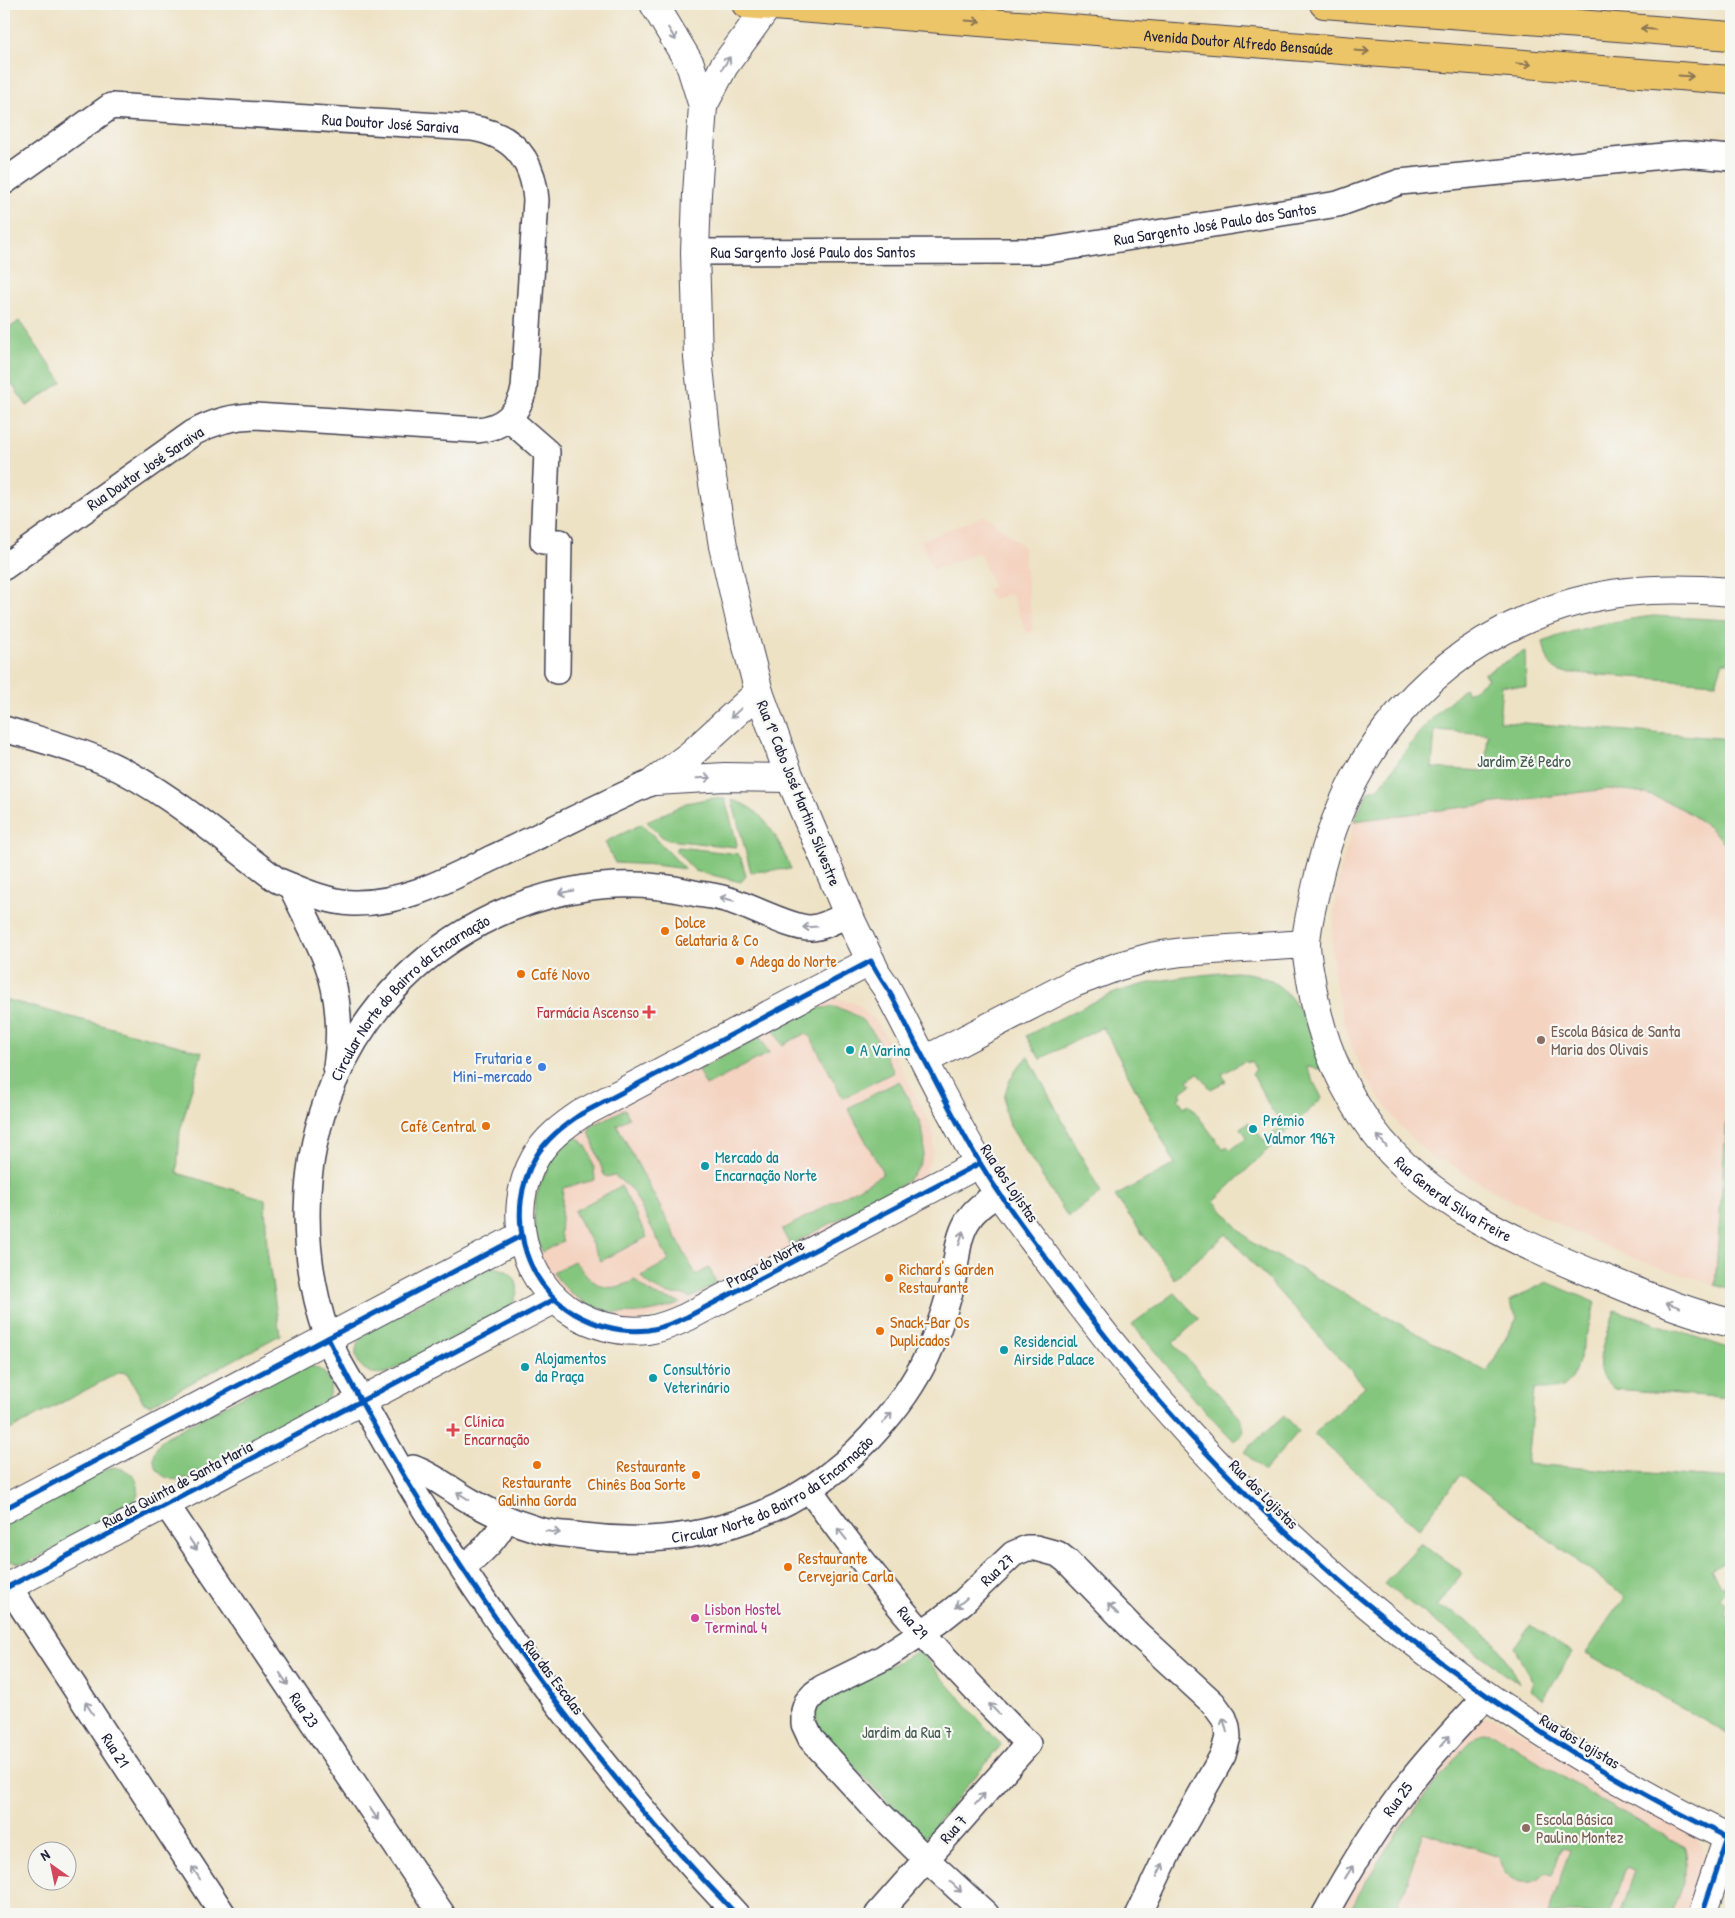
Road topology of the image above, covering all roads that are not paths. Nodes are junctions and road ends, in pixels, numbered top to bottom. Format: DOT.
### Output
graph roads {
  1 [pos="654,4"];
  2 [pos="1324,4"];
  3 [pos="757,5"];
  4 [pos="1731,36"];
  5 [pos="1731,80"];
  6 [pos="703,106"];
  7 [pos="1731,158"];
  8 [pos="4,182"];
  9 [pos="695,252"];
  10 [pos="509,419"];
  11 [pos="4,567"];
  12 [pos="1731,592"];
  13 [pos="557,672"];
  14 [pos="759,692"];
  15 [pos="4,729"];
  16 [pos="790,778"];
  17 [pos="655,780"];
  18 [pos="291,886"];
  19 [pos="848,914"];
  20 [pos="1306,944"];
  21 [pos="871,961"];
  22 [pos="925,1060"];
  23 [pos="334,1083"];
  24 [pos="980,1163"];
  25 [pos="999,1193"];
  26 [pos="521,1236"];
  27 [pos="555,1298"];
  28 [pos="1731,1323"];
  29 [pos="328,1338"];
  30 [pos="361,1401"];
  31 [pos="379,1433"];
  32 [pos="403,1474"];
  33 [pos="809,1489"];
  34 [pos="166,1504"];
  35 [pos="4,1509"];
  36 [pos="506,1519"];
  37 [pos="462,1567"];
  38 [pos="6,1585"];
  39 [pos="923,1632"];
  40 [pos="1486,1695"];
  41 [pos="1028,1744"];
  42 [pos="1730,1838"];
  43 [pos="927,1860"];
  44 [pos="223,1914"];
  45 [pos="442,1914"];
  46 [pos="736,1914"];
  47 [pos="878,1914"];
  48 [pos="986,1914"];
  49 [pos="1139,1914"];
  50 [pos="1325,1914"];
  51 [pos="1702,1914"];
  1 -- 6 [label="street, Rua 1º Cabo José Martins Silvestre, one-way"];
  4 -- 2 [label="highway, one-way"];
  3 -- 5 [label="highway, Avenida Doutor Alfredo Bensaúde, one-way"];
  6 -- 3 [label="street, Rua 1º Cabo José Martins Silvestre, one-way"];
  6 -- 9 [label="street, Rua 1º Cabo José Martins Silvestre"];
  7 -- 9 [label="street, Rua Sargento José Paulo dos Santos"];
  8 -- 10 [label="street, Rua Doutor José Saraiva"];
  9 -- 14 [label="street, Rua 1º Cabo José Martins Silvestre"];
  10 -- 11 [label="street, Rua Doutor José Saraiva"];
  10 -- 13 [label="street"];
  12 -- 20 [label="street, Rua General Silva Freire"];
  14 -- 16 [label="street, Rua 1º Cabo José Martins Silvestre"];
  14 -- 17 [label="street, one-way"];
  15 -- 18 [label="street"];
  17 -- 16 [label="street, one-way"];
  16 -- 19 [label="street, Rua 1º Cabo José Martins Silvestre"];
  17 -- 18 [label="street"];
  18 -- 23 [label="street"];
  19 -- 21 [label="street, Rua 1º Cabo José Martins Silvestre"];
  19 -- 23 [label="street, Circular Norte do Bairro da Encarnação, one-way"];
  20 -- 22 [label="street"];
  28 -- 20 [label="street, Rua General Silva Freire, one-way"];
  21 -- 22 [label="street, Rua 1º Cabo José Martins Silvestre"];
  21 -- 26 [label="street, Praça do Norte"];
  22 -- 24 [label="street, Rua dos Lojistas"];
  23 -- 29 [label="street, Circular Norte do Bairro da Encarnação"];
  24 -- 25 [label="street, Rua dos Lojistas"];
  24 -- 27 [label="street, Praça do Norte"];
  33 -- 25 [label="street, Circular Norte do Bairro da Encarnação, one-way"];
  25 -- 40 [label="street, Rua dos Lojistas"];
  26 -- 27 [label="street, Praça do Norte"];
  26 -- 29 [label="street"];
  27 -- 30 [label="street"];
  29 -- 30 [label="street, Circular Norte do Bairro da Encarnação"];
  29 -- 35 [label="street"];
  30 -- 31 [label="street, Circular Norte do Bairro da Encarnação"];
  30 -- 34 [label="street, Rua da Quinta de Santa Maria"];
  31 -- 32 [label="street, Rua das Escolas"];
  36 -- 32 [label="street, Circular Norte do Bairro da Encarnação, one-way"];
  32 -- 37 [label="street, Rua das Escolas"];
  36 -- 33 [label="street, Circular Norte do Bairro da Encarnação, one-way"];
  39 -- 33 [label="street, Rua 29, one-way"];
  34 -- 38 [label="street, Rua da Quinta de Santa Maria"];
  34 -- 45 [label="street, Rua 23, one-way"];
  36 -- 37 [label="street"];
  37 -- 46 [label="street, Rua das Escolas"];
  44 -- 38 [label="street, Rua 21, one-way"];
  41 -- 39 [label="street, Rua 29, one-way"];
  39 -- 43 [label="street, Rua 27"];
  49 -- 39 [label="street, Rua 27, one-way"];
  40 -- 42 [label="street, Rua dos Lojistas"];
  50 -- 40 [label="street, Rua 25, one-way"];
  43 -- 41 [label="street, Rua 7, one-way"];
  42 -- 51 [label="street"];
  43 -- 47 [label="street, Rua 7"];
  43 -- 48 [label="street, Rua 27, one-way"];
}
